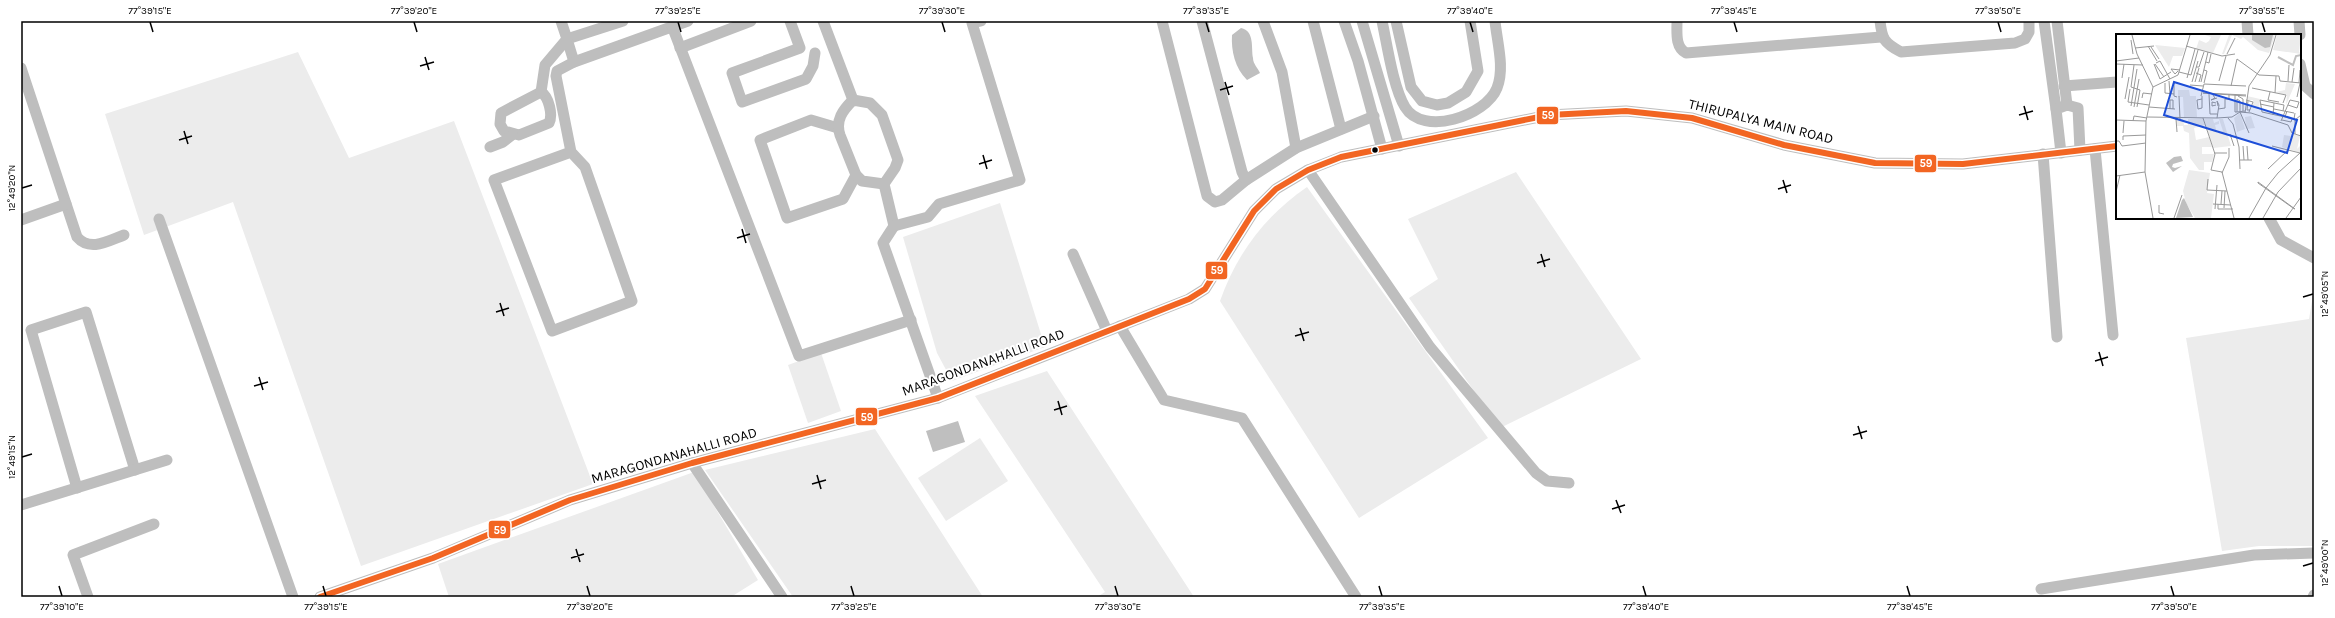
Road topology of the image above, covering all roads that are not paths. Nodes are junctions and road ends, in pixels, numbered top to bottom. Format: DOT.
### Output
graph roads {
  1 [pos="562,21"];
  2 [pos="623,21"];
  3 [pos="688,21"];
  4 [pos="751,21"];
  5 [pos="790,21"];
  6 [pos="823,21"];
  7 [pos="981,21"];
  8 [pos="1162,21"];
  9 [pos="1202,21"];
  10 [pos="1263,21"];
  11 [pos="1313,21"];
  12 [pos="1344,21"];
  13 [pos="1362,21"];
  14 [pos="1382,21"];
  15 [pos="1396,21"];
  16 [pos="1470,21"];
  17 [pos="1494,21"];
  18 [pos="1677,21"];
  19 [pos="1880,21"];
  20 [pos="2044,21"];
  21 [pos="2057,21"];
  22 [pos="2247,21"];
  23 [pos="2299,21"];
  24 [pos="2033,22"];
  25 [pos="672,26"];
  26 [pos="2248,34"];
  27 [pos="2300,34"];
  28 [pos="1881,37"];
  29 [pos="567,39"];
  30 [pos="833,47"];
  31 [pos="680,48"];
  32 [pos="800,48"];
  33 [pos="815,53"];
  34 [pos="574,62"];
  35 [pos="21,68"];
  36 [pos="2301,68"];
  37 [pos="2116,82"];
  38 [pos="2064,86"];
  39 [pos="541,92"];
  40 [pos="2314,94"];
  41 [pos="853,100"];
  42 [pos="2067,105"];
  43 [pos="2056,109"];
  44 [pos="1374,116"];
  45 [pos="838,128"];
  46 [pos="1341,128"];
  47 [pos="512,135"];
  48 [pos="490,146"];
  49 [pos="1399,146"];
  50 [pos="2116,146"];
  51 [pos="1296,148"];
  52 [pos="1382,149"];
  53 [pos="2095,149"];
  54 [pos="2080,150"];
  55 [pos="571,152"];
  56 [pos="2061,152"];
  57 [pos="2043,154"];
  58 [pos="1308,170"];
  59 [pos="856,175"];
  60 [pos="1246,180"];
  61 [pos="884,184"];
  62 [pos="66,204"];
  63 [pos="159,219"];
  64 [pos="2270,219"];
  65 [pos="21,220"];
  66 [pos="894,226"];
  67 [pos="124,235"];
  68 [pos="1073,254"];
  69 [pos="2314,258"];
  70 [pos="911,320"];
  71 [pos="1120,326"];
  72 [pos="1107,331"];
  73 [pos="2113,335"];
  74 [pos="2057,337"];
  75 [pos="938,398"];
  76 [pos="168,460"];
  77 [pos="692,463"];
  78 [pos="135,470"];
  79 [pos="1569,483"];
  80 [pos="77,488"];
  81 [pos="21,505"];
  82 [pos="154,524"];
  83 [pos="2314,553"];
  84 [pos="2041,590"];
  85 [pos="1354,594"];
  86 [pos="88,597"];
  87 [pos="293,597"];
  88 [pos="320,597"];
  89 [pos="782,597"];
  90 [pos="1342,597"];
  1 -- 29 [label="street"];
  2 -- 29 [label="street"];
  3 -- 25 [label="street"];
  4 -- 31 [label="street"];
  5 -- 32 [label="street"];
  6 -- 30 [label="street"];
  7 -- 66 [label="street"];
  8 -- 60 [label="street"];
  9 -- 60 [label="street"];
  10 -- 51 [label="street"];
  11 -- 46 [label="street"];
  12 -- 44 [label="street"];
  13 -- 49 [label="street"];
  14 -- 17 [label="street"];
  15 -- 16 [label="street"];
  18 -- 28 [label="street"];
  19 -- 28 [label="street"];
  20 -- 43 [label="street"];
  21 -- 38 [label="street"];
  22 -- 26 [label="street"];
  23 -- 27 [label="street"];
  24 -- 28 [label="street"];
  25 -- 31 [label="street"];
  25 -- 34 [label="street"];
  29 -- 34 [label="street"];
  29 -- 39 [label="street"];
  30 -- 33 [label="street"];
  30 -- 41 [label="street"];
  31 -- 70 [label="street"];
  32 -- 33 [label="street"];
  32 -- 33 [label="street"];
  34 -- 55 [label="street"];
  35 -- 62 [label="street"];
  36 -- 40 [label="street"];
  37 -- 38 [label="street"];
  38 -- 42 [label="street"];
  39 -- 47 [label="street"];
  39 -- 47 [label="street"];
  41 -- 45 [label="street"];
  41 -- 61 [label="street"];
  42 -- 43 [label="street"];
  42 -- 54 [label="street"];
  43 -- 56 [label="street"];
  44 -- 46 [label="street"];
  44 -- 52 [label="street"];
  45 -- 59 [label="street"];
  45 -- 59 [label="street"];
  46 -- 51 [label="street"];
  47 -- 48 [label="street"];
  49 -- 52 [label="street, MARAGONDANAHALLI ROAD"];
  49 -- 57 [label="street, THIRUPALYA MAIN ROAD"];
  50 -- 53 [label="street, THIRUPALYA MAIN ROAD"];
  51 -- 60 [label="street"];
  52 -- 58 [label="street, MARAGONDANAHALLI ROAD"];
  53 -- 54 [label="street, THIRUPALYA MAIN ROAD"];
  53 -- 73 [label="street"];
  54 -- 56 [label="street, THIRUPALYA MAIN ROAD"];
  55 -- 55 [label="street"];
  56 -- 57 [label="street, THIRUPALYA MAIN ROAD"];
  57 -- 74 [label="street"];
  58 -- 71 [label="street, MARAGONDANAHALLI ROAD"];
  58 -- 79 [label="street"];
  59 -- 61 [label="street"];
  61 -- 66 [label="street"];
  62 -- 65 [label="street"];
  62 -- 67 [label="street"];
  63 -- 87 [label="street"];
  64 -- 69 [label="street"];
  66 -- 70 [label="street"];
  68 -- 72 [label="street"];
  70 -- 75 [label="street"];
  71 -- 72 [label="street, MARAGONDANAHALLI ROAD"];
  71 -- 85 [label="street"];
  72 -- 75 [label="street, MARAGONDANAHALLI ROAD"];
  75 -- 77 [label="street, MARAGONDANAHALLI ROAD"];
  76 -- 78 [label="street"];
  77 -- 88 [label="street, MARAGONDANAHALLI ROAD"];
  77 -- 89 [label="street"];
  78 -- 80 [label="street"];
  78 -- 80 [label="street"];
  80 -- 81 [label="street"];
  82 -- 86 [label="street"];
  83 -- 84 [label="street"];
  85 -- 90 [label="street"];
}
